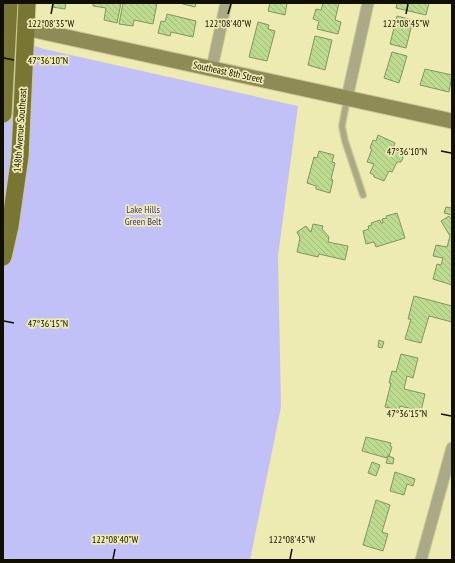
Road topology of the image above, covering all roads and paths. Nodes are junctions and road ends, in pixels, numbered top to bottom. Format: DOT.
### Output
graph roads {
  1 [pos="9,3"];
  2 [pos="27,3"];
  3 [pos="226,3"];
  4 [pos="368,3"];
  5 [pos="6,24"];
  6 [pos="25,28"];
  7 [pos="212,68"];
  8 [pos="348,98"];
  9 [pos="3,114"];
  10 [pos="452,121"];
  11 [pos="363,195"];
  12 [pos="3,257"];
  13 [pos="452,448"];
  14 [pos="421,560"];
  1 -- 5 [label="main road, 148th Avenue Southeast"];
  2 -- 6 [label="main road, 148th Avenue Southeast"];
  3 -- 7 [label="street"];
  4 -- 8 [label="street"];
  5 -- 6 [label="street, Southeast 8th Street"];
  5 -- 9 [label="main road, 148th Avenue Southeast"];
  6 -- 7 [label="street, Southeast 8th Street"];
  6 -- 12 [label="main road, 148th Avenue Southeast"];
  7 -- 8 [label="street, Southeast 8th Street"];
  8 -- 10 [label="street, Southeast 8th Street"];
  8 -- 11 [label="lane"];
  13 -- 14 [label="street"];
}
